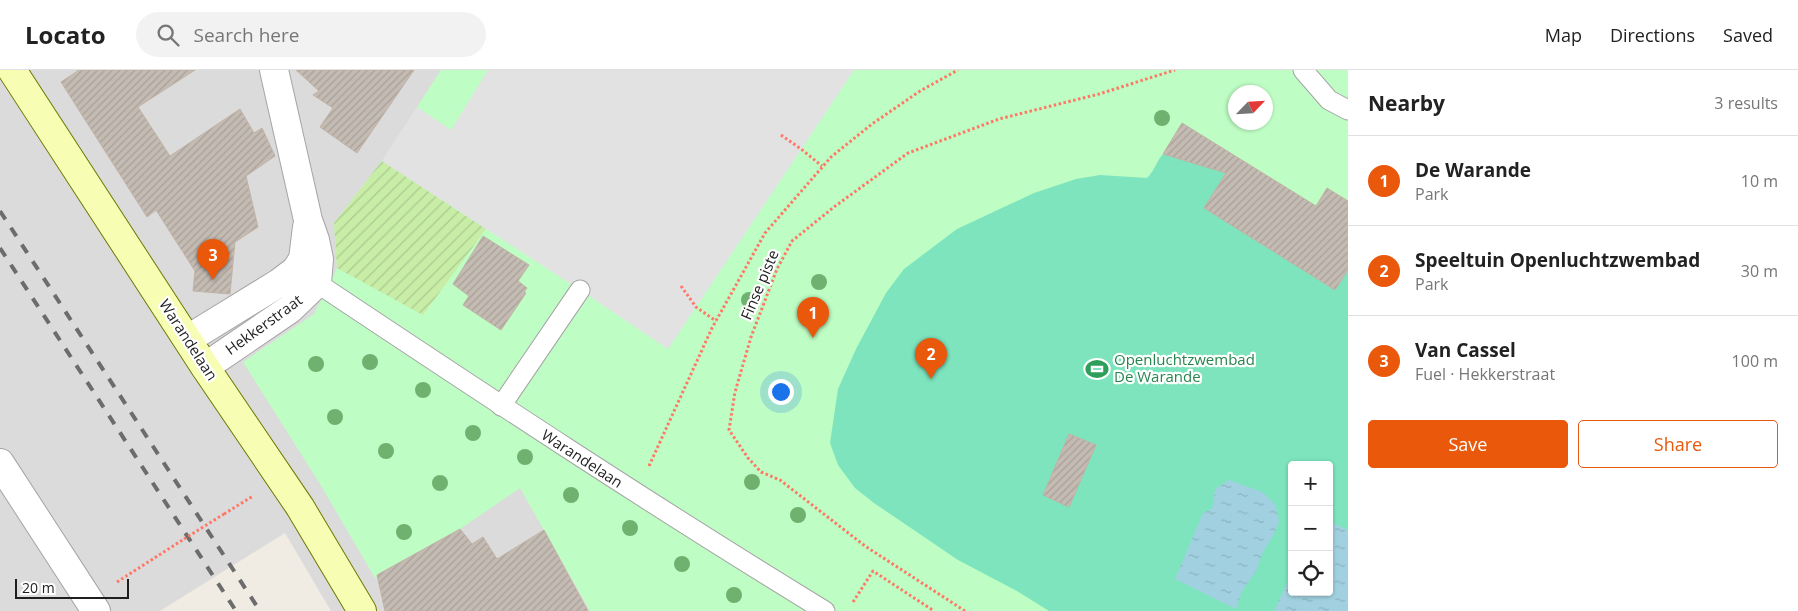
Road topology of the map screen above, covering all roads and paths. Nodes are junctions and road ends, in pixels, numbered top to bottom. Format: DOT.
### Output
graph roads {
  1 [pos="12,70"];
  2 [pos="274,70"];
  3 [pos="958,70"];
  4 [pos="1175,70"];
  5 [pos="1303,70"];
  6 [pos="1348,110"];
  7 [pos="781,135"];
  8 [pos="822,166"];
  9 [pos="308,220"];
  10 [pos="317,283"];
  11 [pos="680,286"];
  12 [pos="580,290"];
  13 [pos="716,321"];
  14 [pos="188,339"];
  15 [pos="205,367"];
  16 [pos="500,406"];
  17 [pos="0,463"];
  18 [pos="636,494"];
  19 [pos="251,497"];
  20 [pos="150,561"];
  21 [pos="853,603"];
  22 [pos="96,611"];
  23 [pos="362,611"];
  24 [pos="825,611"];
  25 [pos="934,611"];
  26 [pos="965,611"];
  1 -- 14 [label="main road, Warandelaan"];
  2 -- 9 [label="street, Hekkerstraat"];
  3 -- 8 [label="path"];
  4 -- 26 [label="path, Finse piste"];
  5 -- 6 [label="lane"];
  7 -- 8 [label="path"];
  8 -- 13 [label="path"];
  9 -- 10 [label="street, Hekkerstraat"];
  9 -- 14 [label="street, Hekkerstraat"];
  10 -- 15 [label="street, Hekkerstraat"];
  10 -- 16 [label="lane, Warandelaan"];
  11 -- 13 [label="path"];
  12 -- 16 [label="lane"];
  13 -- 18 [label="path"];
  14 -- 15 [label="main road, Warandelaan"];
  15 -- 23 [label="main road, Warandelaan"];
  16 -- 18 [label="lane, Warandelaan"];
  17 -- 22 [label="street"];
  18 -- 24 [label="lane, Warandelaan"];
  19 -- 20 [label="path, bridge"];
  21 -- 25 [label="path"];
}
